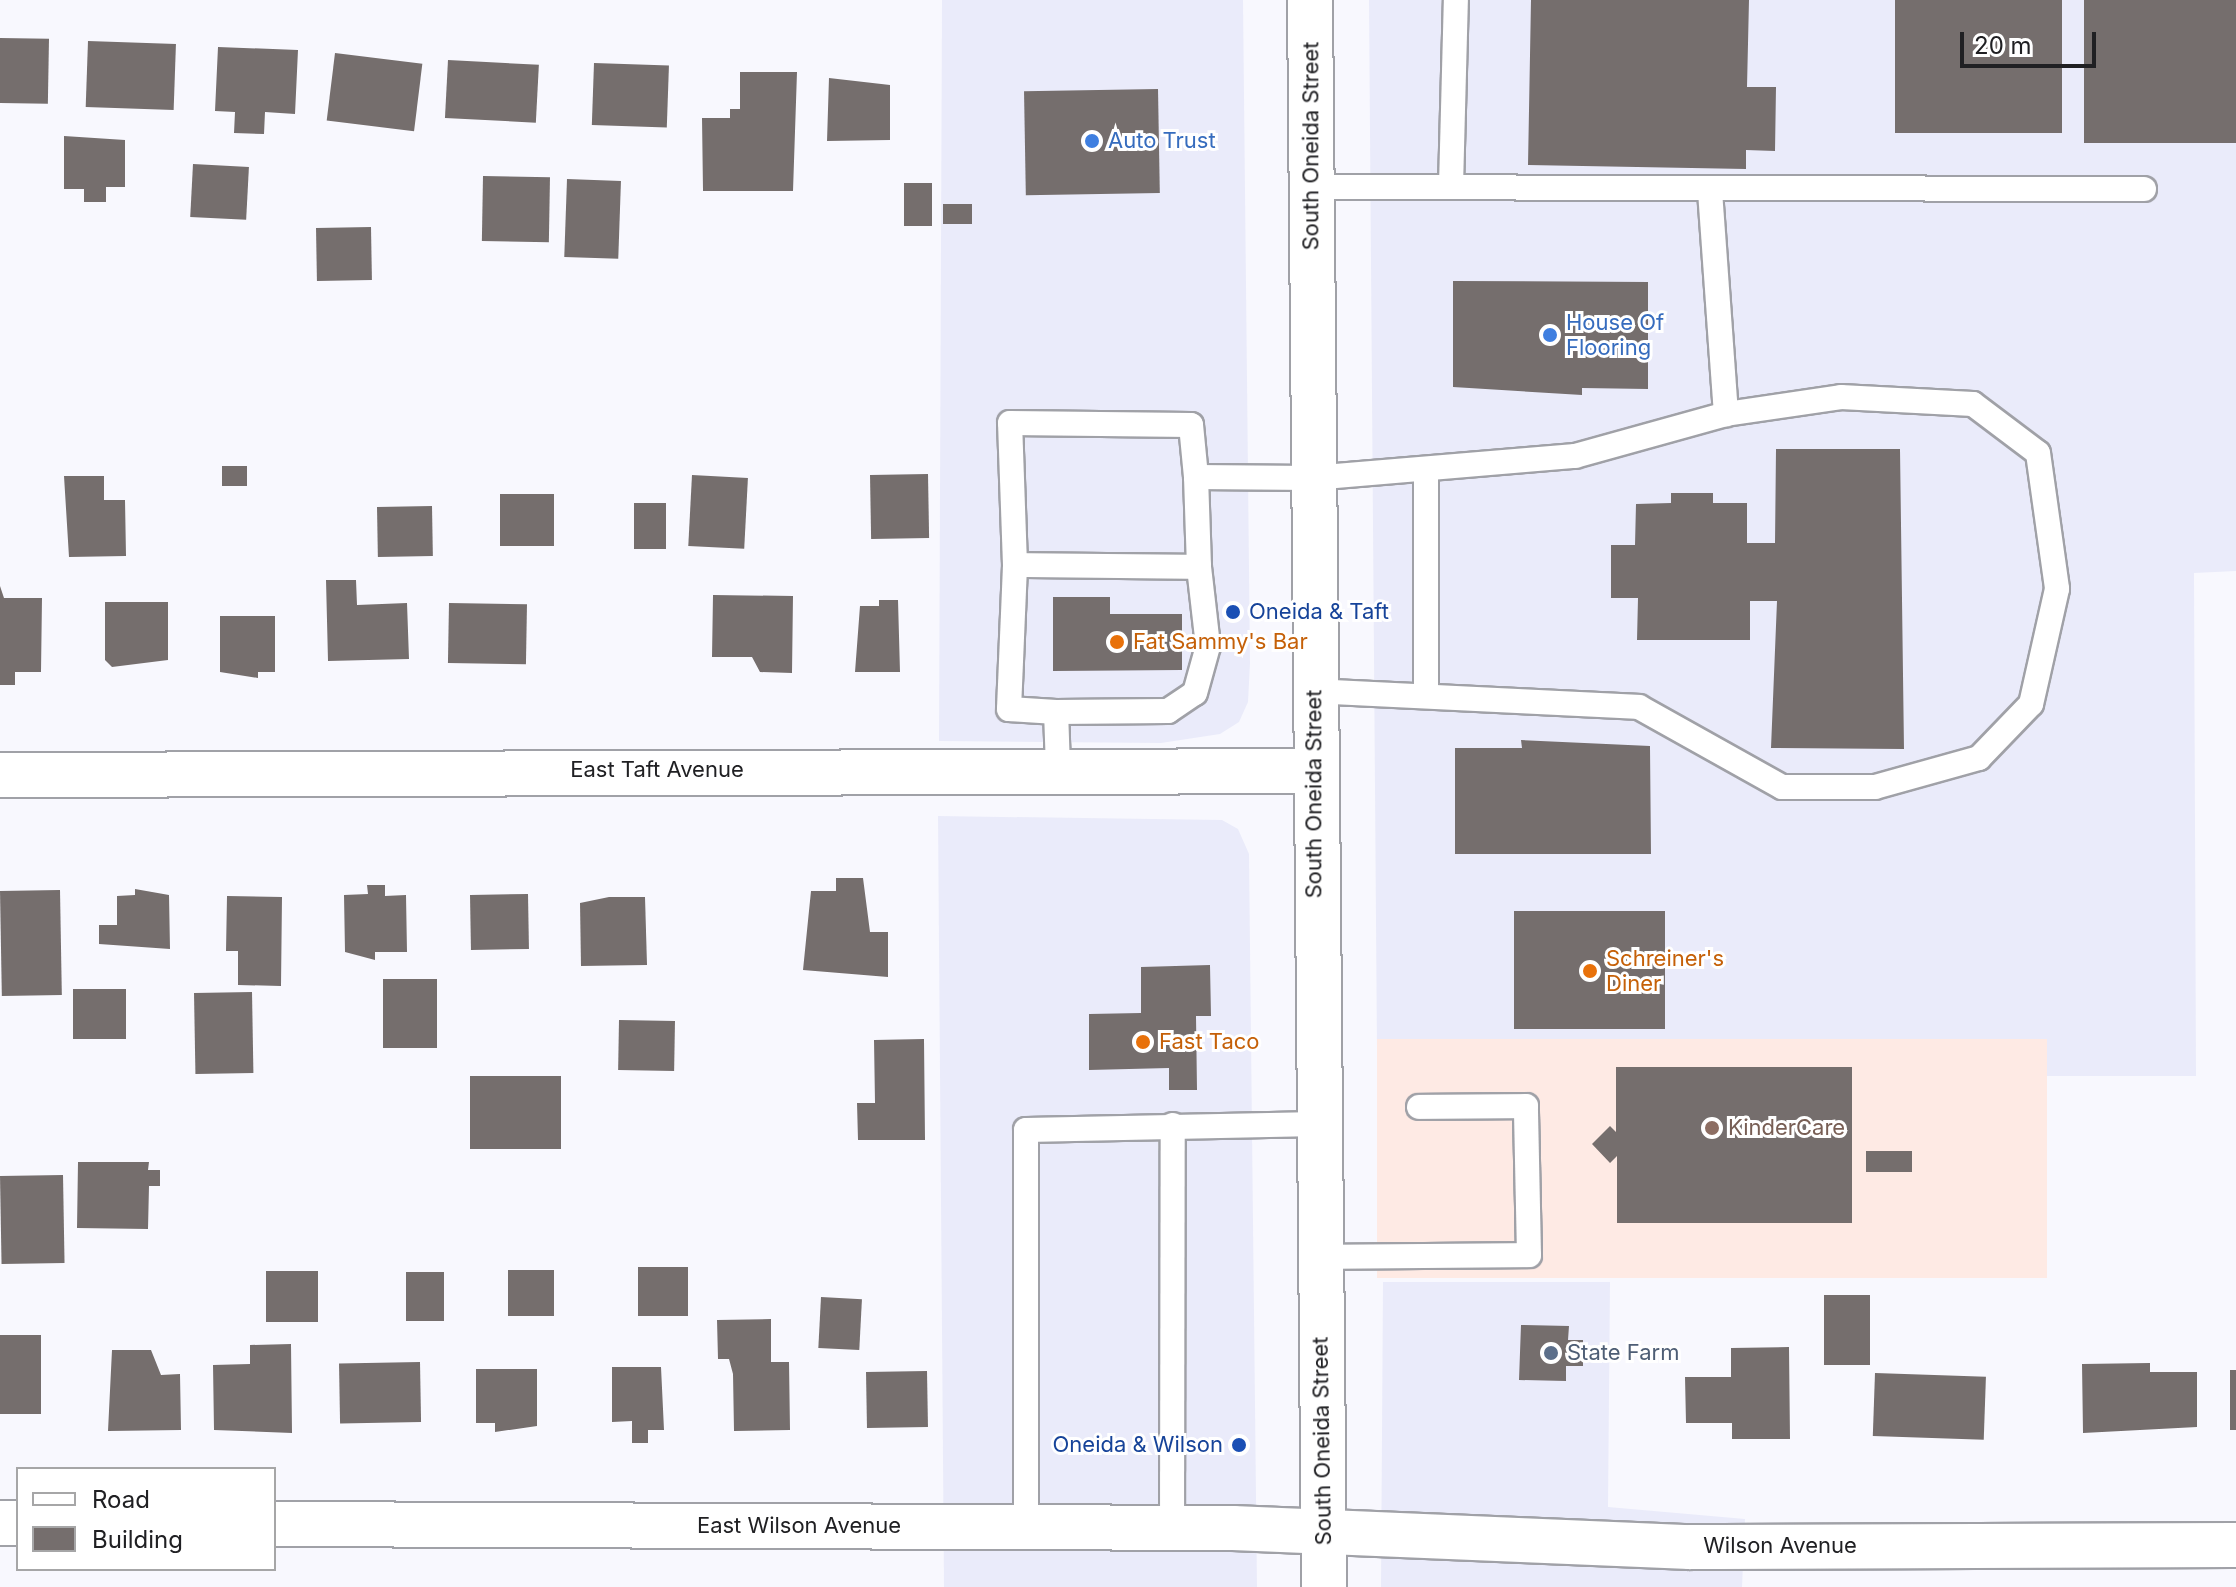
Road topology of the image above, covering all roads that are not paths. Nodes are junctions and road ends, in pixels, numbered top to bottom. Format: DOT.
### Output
graph roads {
  1 [pos="1310,0"];
  2 [pos="1456,0"];
  3 [pos="1451,186"];
  4 [pos="1311,187"];
  5 [pos="2144,189"];
  6 [pos="1710,191"];
  7 [pos="1726,414"];
  8 [pos="1426,472"];
  9 [pos="1196,477"];
  10 [pos="1312,478"];
  11 [pos="1015,565"];
  12 [pos="1199,567"];
  13 [pos="1313,691"];
  14 [pos="1426,693"];
  15 [pos="1056,712"];
  16 [pos="1058,768"];
  17 [pos="1314,771"];
  18 [pos="0,775"];
  19 [pos="1419,1107"];
  20 [pos="1318,1124"];
  21 [pos="1173,1125"];
  22 [pos="1319,1257"];
  23 [pos="276,1524"];
  24 [pos="1026,1527"];
  25 [pos="1172,1527"];
  26 [pos="1324,1534"];
  27 [pos="2236,1545"];
  28 [pos="1324,1587"];
  1 -- 4 [label="street, South Oneida Street"];
  2 -- 3 [label="lane"];
  3 -- 4 [label="lane"];
  3 -- 6 [label="lane"];
  4 -- 10 [label="street, South Oneida Street"];
  5 -- 6 [label="lane"];
  6 -- 7 [label="lane"];
  7 -- 8 [label="lane"];
  7 -- 14 [label="lane"];
  8 -- 10 [label="lane"];
  8 -- 14 [label="lane"];
  9 -- 10 [label="lane"];
  9 -- 11 [label="lane"];
  9 -- 12 [label="lane"];
  10 -- 13 [label="street, South Oneida Street"];
  11 -- 12 [label="lane"];
  11 -- 15 [label="lane"];
  12 -- 15 [label="lane"];
  13 -- 14 [label="lane"];
  13 -- 17 [label="street, South Oneida Street"];
  15 -- 16 [label="lane"];
  16 -- 17 [label="street, East Taft Avenue"];
  16 -- 18 [label="street, East Taft Avenue"];
  17 -- 20 [label="street, South Oneida Street"];
  19 -- 22 [label="lane"];
  20 -- 21 [label="lane"];
  20 -- 22 [label="street, South Oneida Street"];
  21 -- 24 [label="lane"];
  21 -- 25 [label="lane"];
  22 -- 26 [label="street, South Oneida Street"];
  23 -- 24 [label="street, East Wilson Avenue"];
  24 -- 25 [label="street, East Wilson Avenue"];
  25 -- 26 [label="street, East Wilson Avenue"];
  26 -- 27 [label="street, Wilson Avenue"];
  26 -- 28 [label="street, South Oneida Street"];
}
